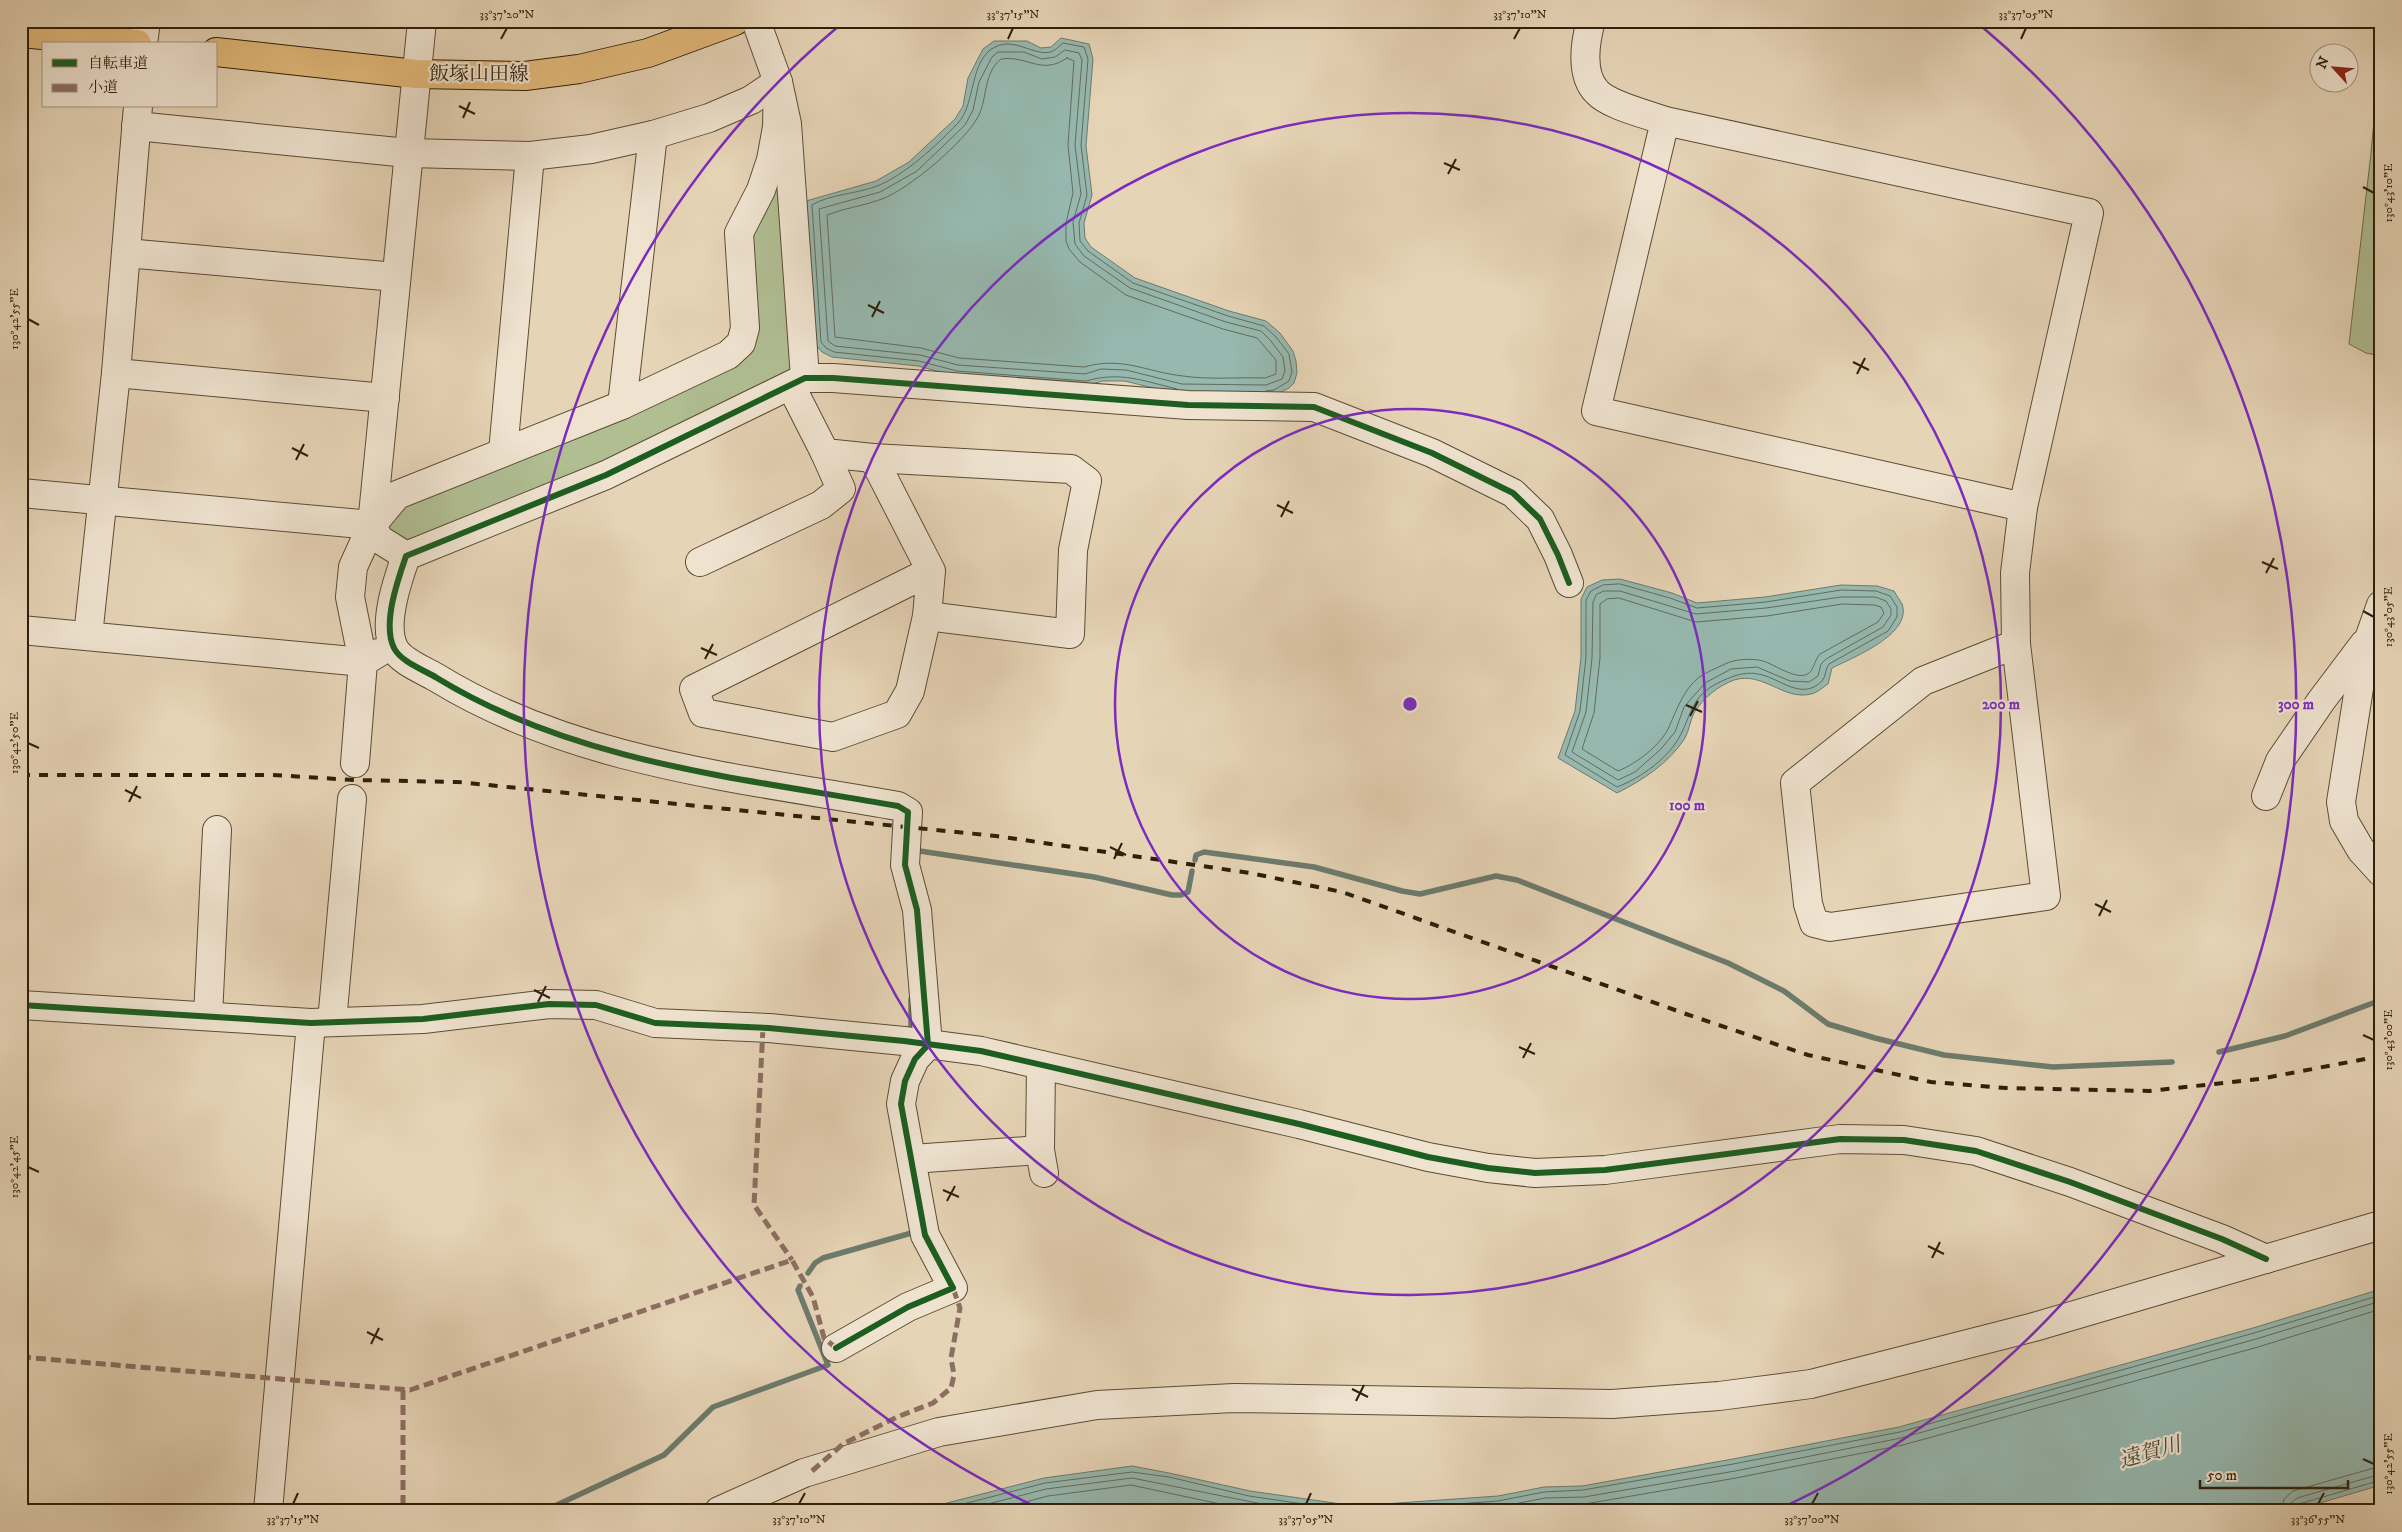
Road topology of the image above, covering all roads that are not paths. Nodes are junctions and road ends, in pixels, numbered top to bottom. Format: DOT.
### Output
graph roads {
  1 [pos="146,21"];
  2 [pos="422,21"];
  3 [pos="735,21"];
  4 [pos="756,21"];
  5 [pos="1591,21"];
  6 [pos="21,33"];
  7 [pos="116,42"];
  8 [pos="143,42"];
  9 [pos="218,52"];
  10 [pos="416,74"];
  11 [pos="778,82"];
  12 [pos="137,116"];
  13 [pos="1665,121"];
  14 [pos="652,135"];
  15 [pos="408,153"];
  16 [pos="530,156"];
  17 [pos="126,253"];
  18 [pos="396,277"];
  19 [pos="116,373"];
  20 [pos="798,382"];
  21 [pos="385,398"];
  22 [pos="622,405"];
  23 [pos="503,452"];
  24 [pos="825,453"];
  25 [pos="873,458"];
  26 [pos="21,493"];
  27 [pos="103,501"];
  28 [pos="2023,506"];
  29 [pos="372,525"];
  30 [pos="406,556"];
  31 [pos="700,562"];
  32 [pos="931,571"];
  33 [pos="1570,584"];
  34 [pos="2381,605"];
  35 [pos="927,616"];
  36 [pos="21,630"];
  37 [pos="88,636"];
  38 [pos="2370,637"];
  39 [pos="393,644"];
  40 [pos="2016,644"];
  41 [pos="363,662"];
  42 [pos="356,762"];
  43 [pos="2266,796"];
  44 [pos="352,800"];
  45 [pos="216,830"];
  46 [pos="2381,872"];
  47 [pos="21,1005"];
  48 [pos="208,1016"];
  49 [pos="322,1022"];
  50 [pos="916,1043"];
  51 [pos="1041,1065"];
  52 [pos="912,1159"];
  53 [pos="2381,1225"];
  54 [pos="2266,1260"];
  55 [pos="836,1348"];
  56 [pos="268,1511"];
  57 [pos="719,1511"];
  1 -- 8 [label="street"];
  2 -- 10 [label="street"];
  3 -- 10 [label="main road, 飯塚山田線"];
  4 -- 11 [label="street"];
  5 -- 13 [label="street"];
  6 -- 7 [label="main road"];
  9 -- 10 [label="main road, 飯塚山田線"];
  10 -- 15 [label="street"];
  11 -- 14 [label="street"];
  11 -- 20 [label="street"];
  11 -- 22 [label="street"];
  12 -- 15 [label="street"];
  12 -- 17 [label="street"];
  13 -- 28 [label="street"];
  13 -- 28 [label="street"];
  14 -- 16 [label="street"];
  14 -- 22 [label="street"];
  15 -- 16 [label="street"];
  15 -- 18 [label="street"];
  16 -- 23 [label="street"];
  17 -- 18 [label="street"];
  17 -- 19 [label="street"];
  18 -- 21 [label="street"];
  19 -- 21 [label="street"];
  19 -- 27 [label="street"];
  20 -- 24 [label="street"];
  20 -- 30 [label="street"];
  20 -- 33 [label="street"];
  21 -- 29 [label="street"];
  22 -- 23 [label="street"];
  23 -- 29 [label="street"];
  24 -- 25 [label="street"];
  24 -- 31 [label="street"];
  25 -- 32 [label="street"];
  25 -- 35 [label="street"];
  26 -- 27 [label="street"];
  27 -- 29 [label="street"];
  27 -- 37 [label="street"];
  28 -- 40 [label="street"];
  29 -- 30 [label="street"];
  29 -- 41 [label="street"];
  30 -- 39 [label="street"];
  32 -- 35 [label="street"];
  32 -- 35 [label="street"];
  34 -- 38 [label="street"];
  36 -- 37 [label="street"];
  37 -- 41 [label="street"];
  38 -- 43 [label="street"];
  38 -- 46 [label="street"];
  39 -- 41 [label="street"];
  39 -- 50 [label="street"];
  40 -- 40 [label="street"];
  41 -- 42 [label="street"];
  44 -- 49 [label="street"];
  45 -- 48 [label="street"];
  47 -- 48 [label="street"];
  48 -- 49 [label="street"];
  49 -- 50 [label="street"];
  49 -- 56 [label="street"];
  50 -- 51 [label="street"];
  50 -- 52 [label="street"];
  51 -- 52 [label="street"];
  51 -- 54 [label="street"];
  52 -- 55 [label="street"];
  53 -- 54 [label="street"];
  54 -- 57 [label="street"];
}
